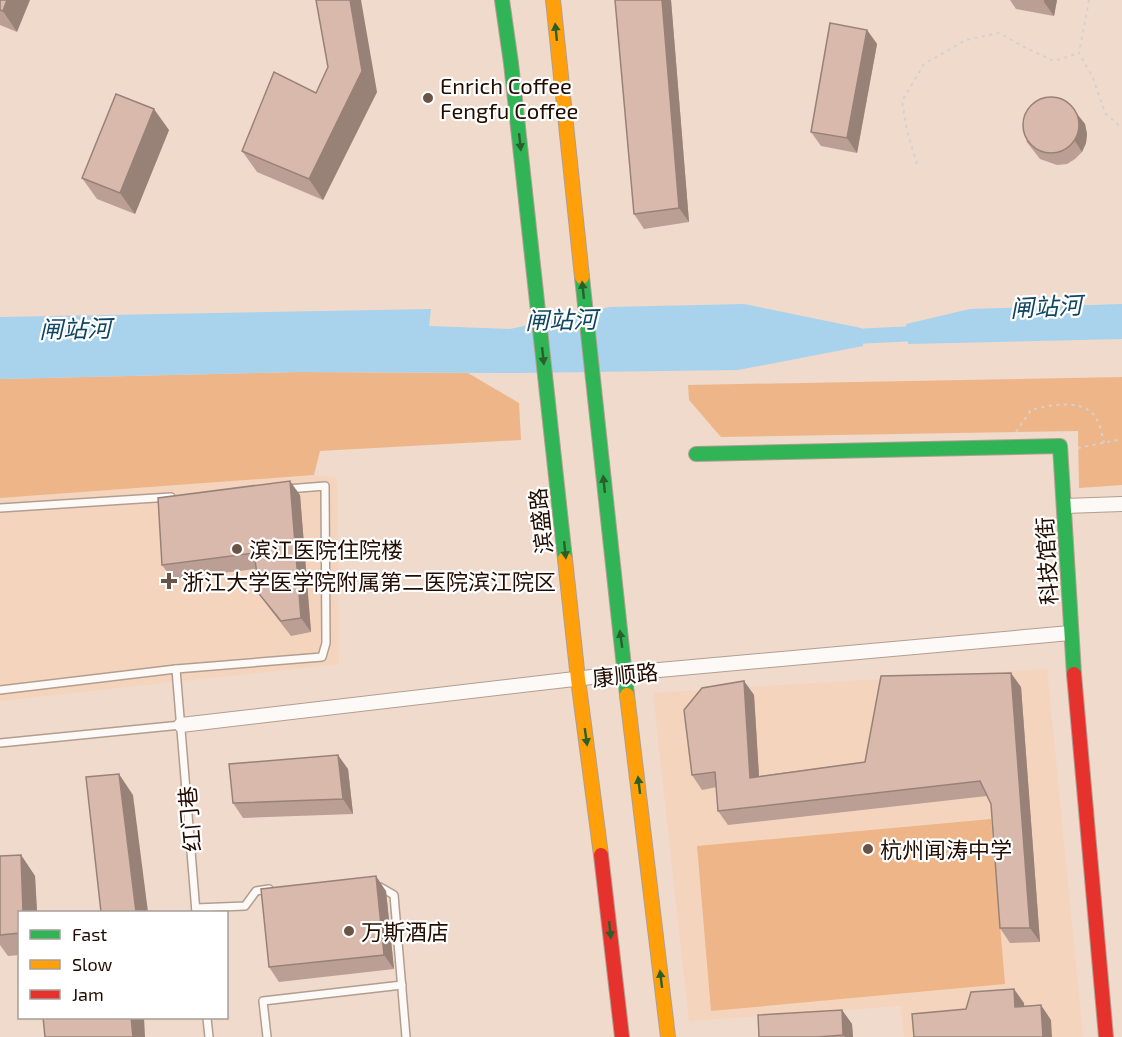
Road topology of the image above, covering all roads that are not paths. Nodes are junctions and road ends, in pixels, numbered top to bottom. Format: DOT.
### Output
graph roads {
  1 [pos="502,0"];
  2 [pos="553,0"];
  3 [pos="696,454"];
  4 [pos="279,489"];
  5 [pos="176,496"];
  6 [pos="1122,504"];
  7 [pos="1065,506"];
  8 [pos="0,508"];
  9 [pos="1070,633"];
  10 [pos="176,669"];
  11 [pos="626,673"];
  12 [pos="578,679"];
  13 [pos="0,690"];
  14 [pos="181,725"];
  15 [pos="0,743"];
  16 [pos="376,885"];
  17 [pos="278,889"];
  18 [pos="196,910"];
  19 [pos="402,986"];
  20 [pos="207,1019"];
  21 [pos="209,1037"];
  22 [pos="267,1037"];
  23 [pos="406,1037"];
  24 [pos="622,1037"];
  25 [pos="668,1037"];
  26 [pos="1106,1037"];
  1 -- 12 [label="main road, 滨盛路, one-way"];
  11 -- 2 [label="main road, one-way"];
  3 -- 7 [label="main road, 科技馆街"];
  4 -- 10 [label="lane"];
  5 -- 8 [label="lane"];
  6 -- 7 [label="street"];
  7 -- 9 [label="main road, 科技馆街"];
  9 -- 11 [label="street, 康顺路"];
  9 -- 26 [label="main road, 科技馆街"];
  10 -- 13 [label="lane"];
  10 -- 14 [label="lane, 红门巷"];
  11 -- 12 [label="street, 康顺路"];
  25 -- 11 [label="main road, one-way"];
  12 -- 14 [label="street, 康顺路"];
  12 -- 24 [label="main road, 滨盛路, one-way"];
  14 -- 15 [label="lane"];
  14 -- 18 [label="lane, 红门巷"];
  16 -- 19 [label="lane"];
  17 -- 18 [label="lane"];
  19 -- 22 [label="lane"];
  19 -- 23 [label="lane"];
  20 -- 21 [label="lane"];
}
